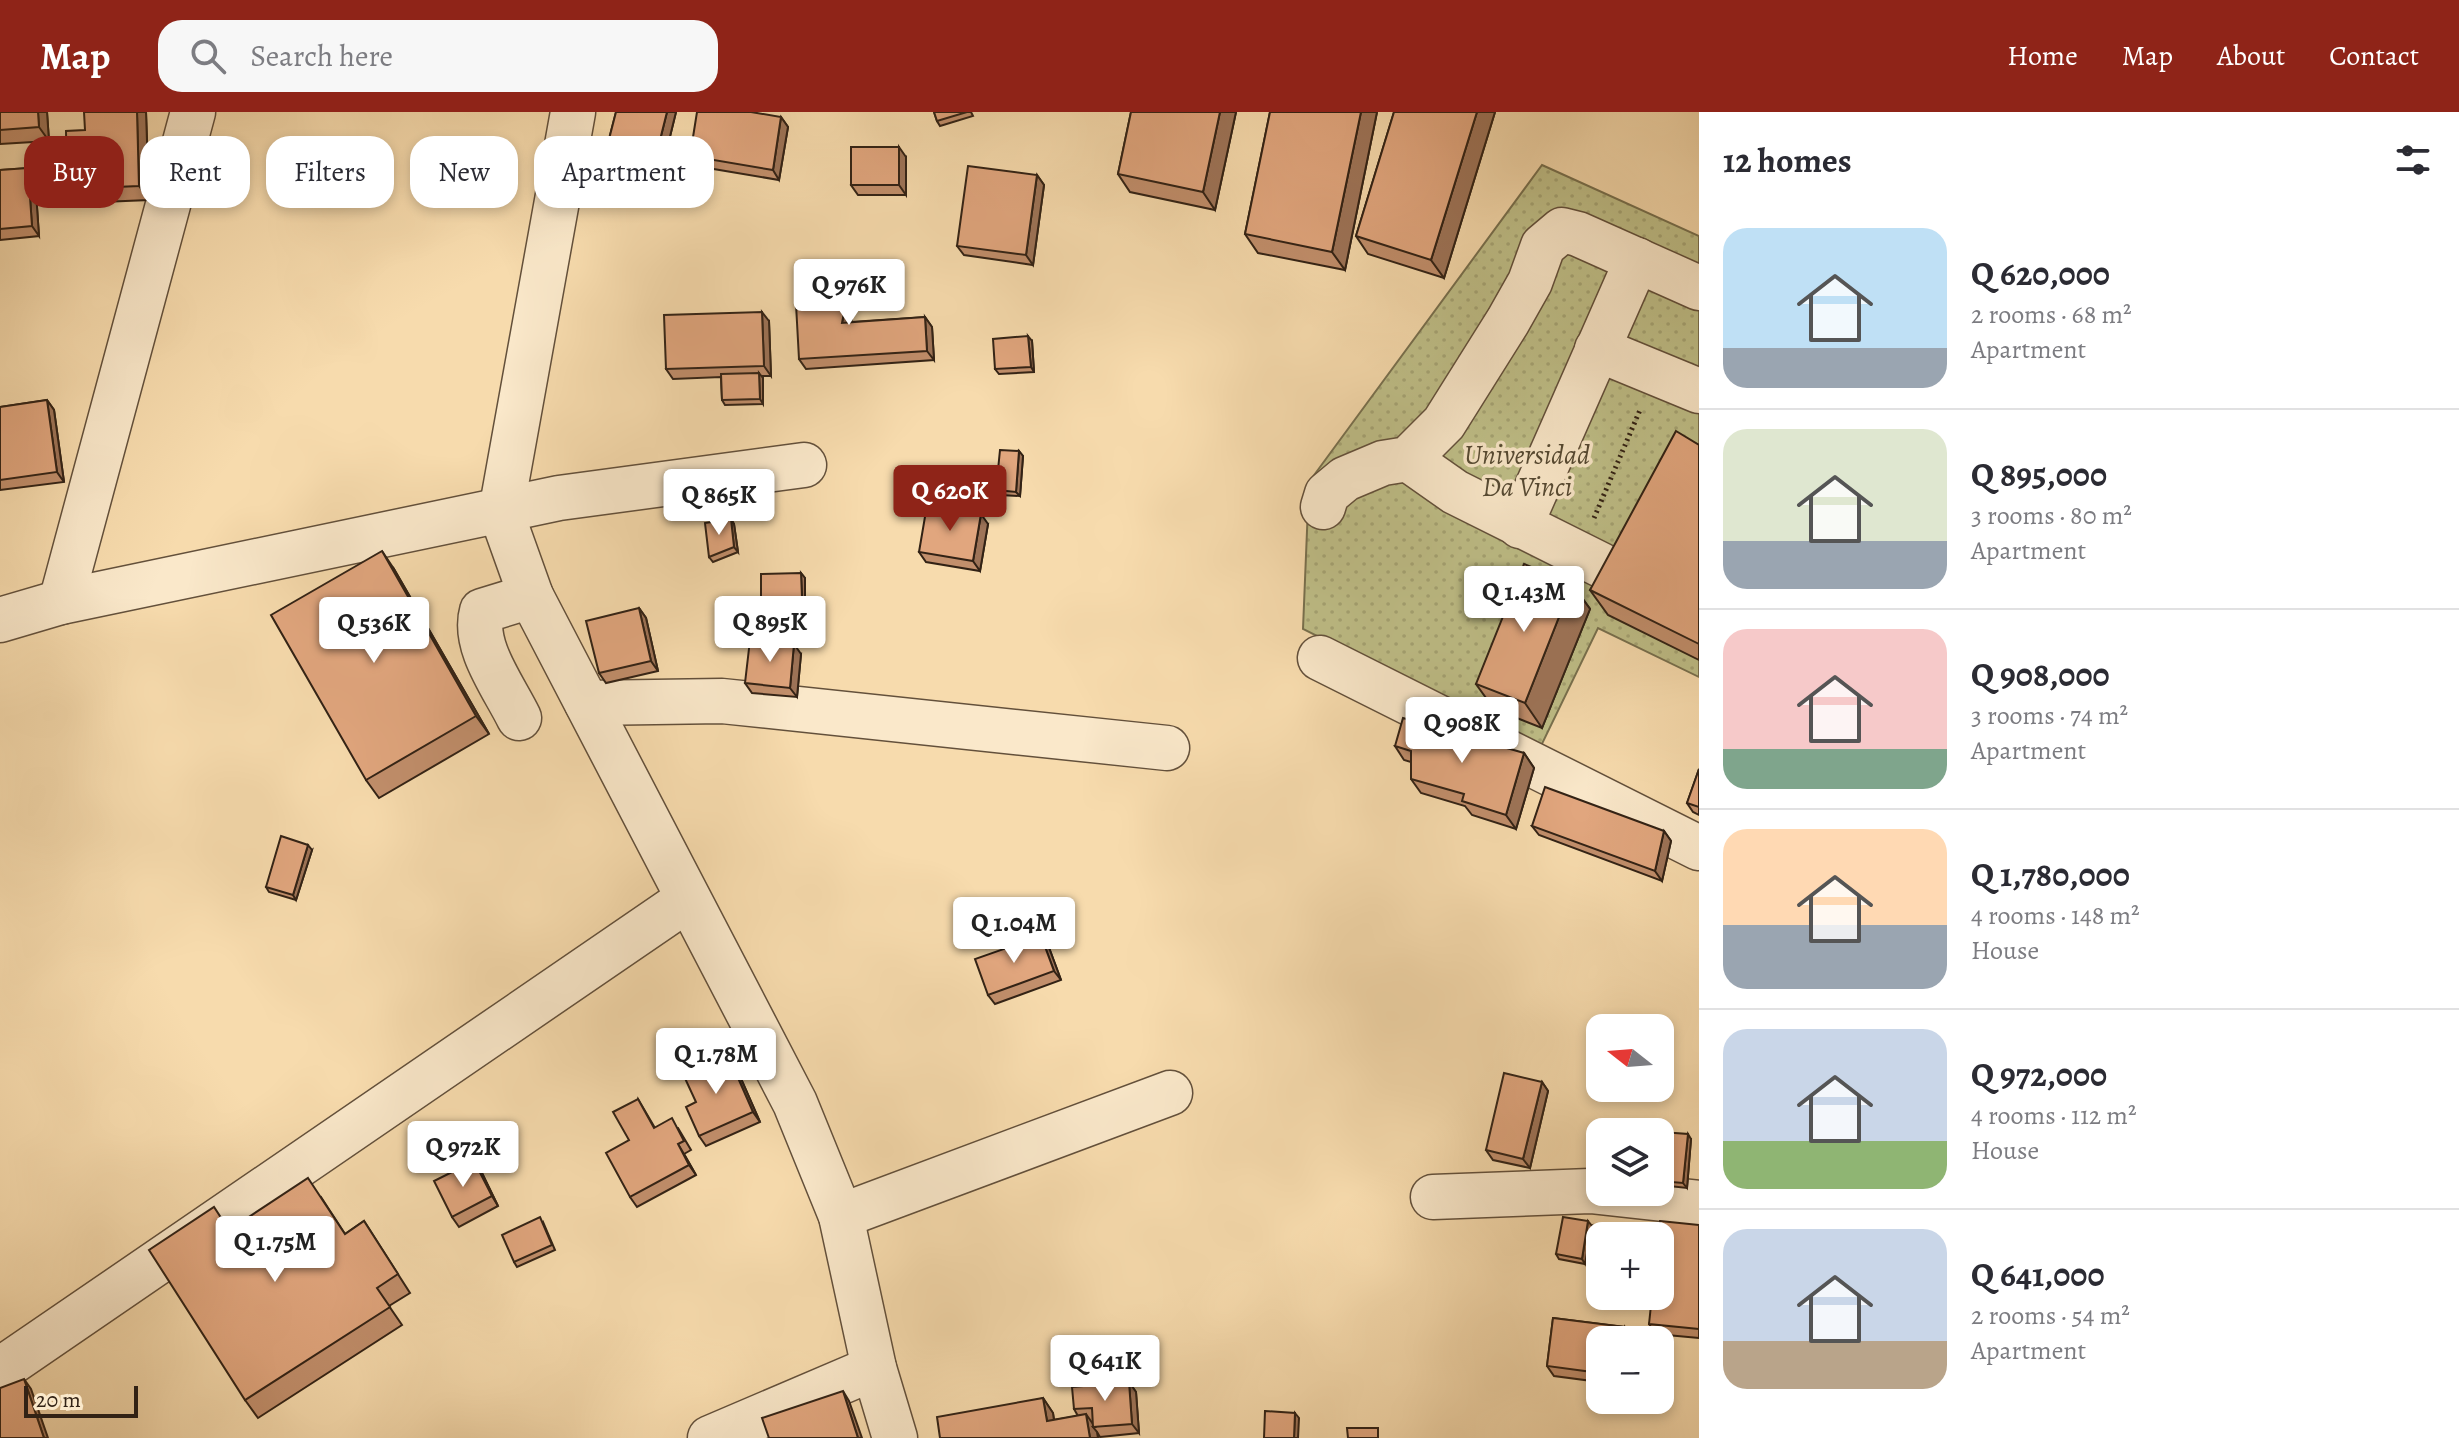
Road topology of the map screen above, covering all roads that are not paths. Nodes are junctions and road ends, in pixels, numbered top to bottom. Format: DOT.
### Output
graph roads {
  1 [pos="193,112"];
  2 [pos="573,112"];
  3 [pos="1637,260"];
  4 [pos="1699,288"];
  5 [pos="1597,349"];
  6 [pos="1699,391"];
  7 [pos="1408,459"];
  8 [pos="804,465"];
  9 [pos="1323,507"];
  10 [pos="501,512"];
  11 [pos="1520,526"];
  12 [pos="1590,559"];
  13 [pos="531,596"];
  14 [pos="61,602"];
  15 [pos="0,620"];
  16 [pos="1320,658"];
  17 [pos="587,703"];
  18 [pos="519,718"];
  19 [pos="1167,748"];
  20 [pos="1699,848"];
  21 [pos="688,899"];
  22 [pos="1170,1093"];
  23 [pos="1433,1197"];
  24 [pos="1699,1203"];
  25 [pos="841,1216"];
  26 [pos="874,1368"];
  27 [pos="0,1370"];
  28 [pos="710,1438"];
  29 [pos="895,1438"];
  1 -- 14 [label="street"];
  2 -- 10 [label="street"];
  3 -- 4 [label="street"];
  3 -- 5 [label="street"];
  3 -- 7 [label="street"];
  5 -- 6 [label="street"];
  5 -- 11 [label="street"];
  7 -- 9 [label="street"];
  7 -- 11 [label="street"];
  8 -- 10 [label="street"];
  10 -- 13 [label="street"];
  10 -- 14 [label="street"];
  11 -- 12 [label="street"];
  13 -- 17 [label="street"];
  13 -- 18 [label="street"];
  14 -- 15 [label="street"];
  16 -- 20 [label="street"];
  17 -- 19 [label="street"];
  17 -- 21 [label="street"];
  21 -- 25 [label="street"];
  21 -- 27 [label="street"];
  22 -- 25 [label="street"];
  23 -- 24 [label="street"];
  25 -- 26 [label="street"];
  26 -- 28 [label="street"];
  26 -- 29 [label="street"];
}
